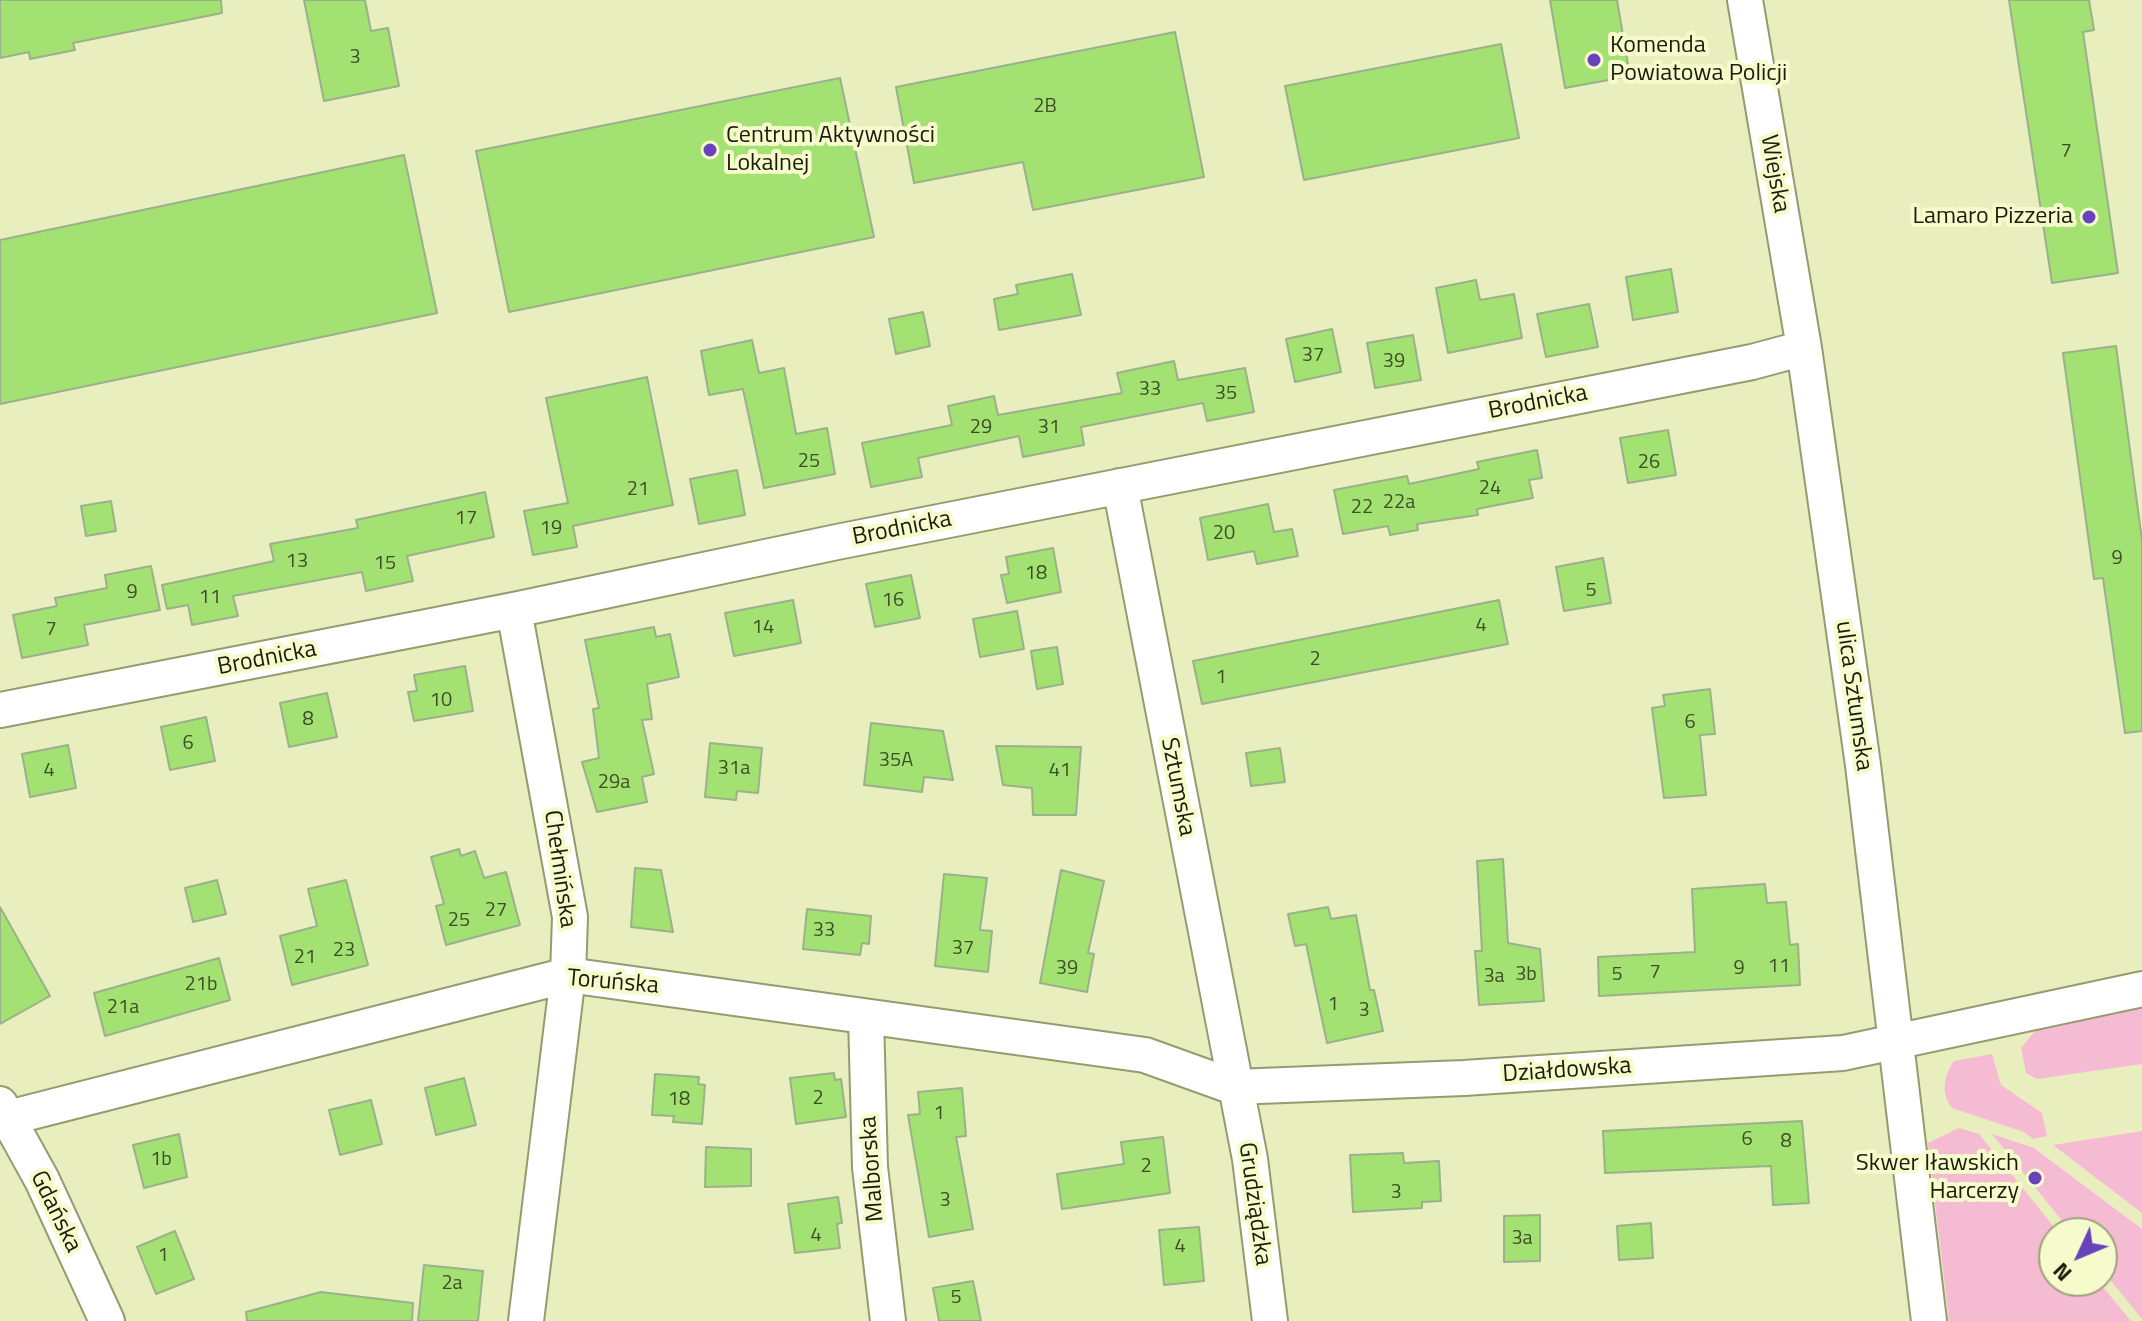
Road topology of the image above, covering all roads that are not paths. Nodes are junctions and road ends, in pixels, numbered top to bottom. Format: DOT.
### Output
graph roads {
  1 [pos="1745,0"];
  2 [pos="1804,348"];
  3 [pos="1120,486"];
  4 [pos="514,610"];
  5 [pos="0,710"];
  6 [pos="568,975"];
  7 [pos="2142,989"];
  8 [pos="866,1017"];
  9 [pos="1899,1044"];
  10 [pos="1234,1087"];
  11 [pos="2,1114"];
  12 [pos="107,1321"];
  13 [pos="526,1321"];
  14 [pos="888,1321"];
  15 [pos="1270,1321"];
  16 [pos="1929,1321"];
  1 -- 2 [label="street, Wiejska"];
  2 -- 3 [label="street, Brodnicka"];
  2 -- 9 [label="street, ulica Sztumska"];
  3 -- 4 [label="street, Brodnicka"];
  3 -- 10 [label="street, Sztumska"];
  4 -- 5 [label="street, Brodnicka"];
  4 -- 6 [label="street, Chełmińska"];
  6 -- 8 [label="street, Toruńska"];
  6 -- 11 [label="street, Toruńska"];
  6 -- 13 [label="street, Chełmińska"];
  7 -- 9 [label="street, Działdowska"];
  8 -- 10 [label="street, Toruńska"];
  8 -- 14 [label="street, Malborska"];
  9 -- 10 [label="street, Działdowska"];
  9 -- 16 [label="street"];
  10 -- 15 [label="street, Grudziądzka"];
  11 -- 12 [label="street, Gdańska"];
}
